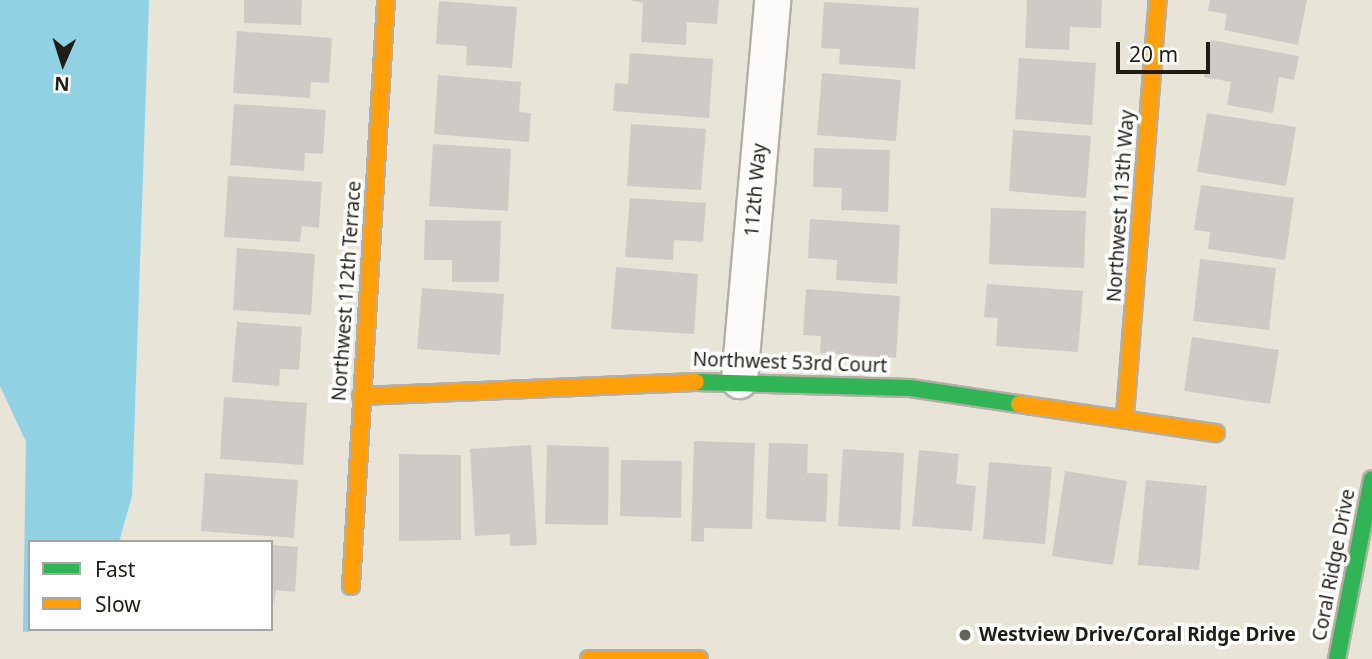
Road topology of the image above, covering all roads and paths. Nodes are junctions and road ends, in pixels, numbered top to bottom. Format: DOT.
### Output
graph roads {
  1 [pos="386,0"];
  2 [pos="772,0"];
  3 [pos="1158,0"];
  4 [pos="739,380"];
  5 [pos="361,396"];
  6 [pos="1125,415"];
  7 [pos="1216,433"];
  8 [pos="1372,479"];
  9 [pos="351,586"];
  10 [pos="589,659"];
  11 [pos="699,659"];
  12 [pos="1337,659"];
  1 -- 5 [label="street, Northwest 112th Terrace"];
  2 -- 4 [label="street, 112th Way"];
  3 -- 6 [label="street, Northwest 113th Way"];
  4 -- 5 [label="street, Northwest 53rd Court"];
  4 -- 6 [label="street, Northwest 53rd Court"];
  5 -- 9 [label="street, Northwest 112th Terrace"];
  6 -- 7 [label="street, Northwest 53rd Court"];
  8 -- 12 [label="street, Coral Ridge Drive"];
  10 -- 11 [label="street"];
}
